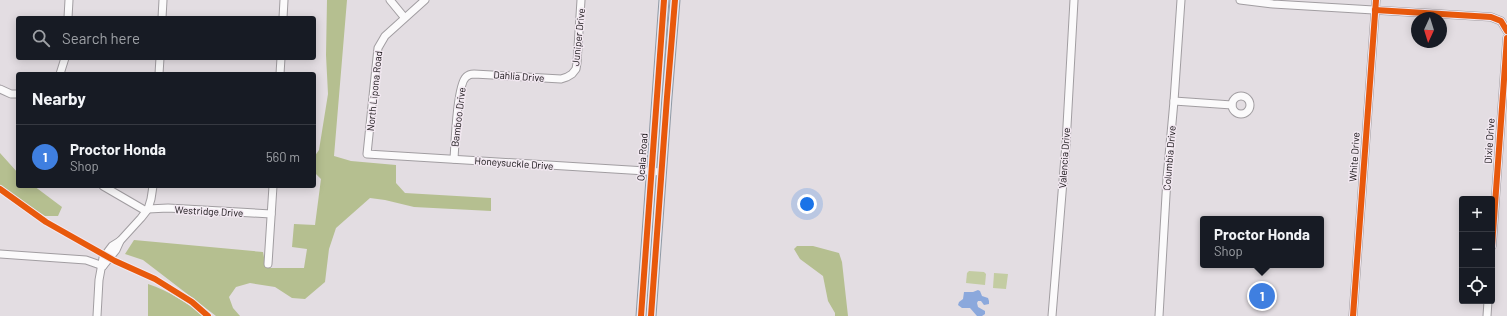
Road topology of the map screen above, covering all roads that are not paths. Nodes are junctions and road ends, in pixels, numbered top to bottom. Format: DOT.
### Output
graph roads {
  1 [pos="69,0"];
  2 [pos="163,0"];
  3 [pos="284,0"];
  4 [pos="390,0"];
  5 [pos="425,0"];
  6 [pos="581,0"];
  7 [pos="664,0"];
  8 [pos="670,0"];
  9 [pos="676,0"];
  10 [pos="1074,0"];
  11 [pos="1181,0"];
  12 [pos="1240,0"];
  13 [pos="1376,0"];
  14 [pos="1375,10"];
  15 [pos="68,16"];
  16 [pos="162,16"];
  17 [pos="283,16"];
  18 [pos="404,17"];
  19 [pos="1507,31"];
  20 [pos="1507,38"];
  21 [pos="64,60"];
  22 [pos="160,60"];
  23 [pos="281,60"];
  24 [pos="61,72"];
  25 [pos="159,72"];
  26 [pos="280,72"];
  27 [pos="572,74"];
  28 [pos="466,76"];
  29 [pos="0,89"];
  30 [pos="16,94"];
  31 [pos="1174,101"];
  32 [pos="1232,105"];
  33 [pos="367,154"];
  34 [pos="454,159"];
  35 [pos="651,171"];
  36 [pos="662,172"];
  37 [pos="107,188"];
  38 [pos="153,188"];
  39 [pos="273,188"];
  40 [pos="147,210"];
  41 [pos="271,214"];
  42 [pos="1493,232"];
  43 [pos="0,254"];
  44 [pos="268,264"];
  45 [pos="103,266"];
  46 [pos="1488,304"];
  47 [pos="97,316"];
  48 [pos="641,316"];
  49 [pos="651,316"];
  50 [pos="1052,316"];
  51 [pos="1159,316"];
  52 [pos="1353,316"];
  53 [pos="1487,316"];
  1 -- 15 [label="street"];
  2 -- 16 [label="street"];
  3 -- 17 [label="street"];
  4 -- 18 [label="street"];
  5 -- 18 [label="street, North Lipona Road"];
  6 -- 27 [label="street, Juniper Drive"];
  7 -- 35 [label="main road, Ocala Road"];
  8 -- 9 [label="street"];
  9 -- 36 [label="main road, Ocala Road"];
  10 -- 50 [label="street, Valencia Drive"];
  11 -- 31 [label="street, Columbia Drive"];
  12 -- 14 [label="street"];
  13 -- 14 [label="street, White Drive"];
  14 -- 19 [label="street"];
  14 -- 52 [label="street, White Drive"];
  18 -- 33 [label="street, North Lipona Road"];
  20 -- 42 [label="street, Dixie Drive"];
  21 -- 24 [label="street"];
  22 -- 25 [label="street"];
  23 -- 26 [label="street"];
  27 -- 28 [label="street, Dahlia Drive"];
  28 -- 34 [label="street, Bamboo Drive"];
  29 -- 30 [label="street"];
  31 -- 32 [label="street"];
  31 -- 51 [label="street, Columbia Drive"];
  33 -- 34 [label="street, Honeysuckle Drive"];
  34 -- 35 [label="street, Honeysuckle Drive"];
  35 -- 36 [label="street, Honeysuckle Drive"];
  35 -- 48 [label="main road, Ocala Road"];
  36 -- 49 [label="main road, Ocala Road"];
  37 -- 40 [label="street"];
  38 -- 40 [label="street"];
  39 -- 41 [label="street"];
  40 -- 41 [label="street, Westridge Drive"];
  40 -- 45 [label="street"];
  41 -- 44 [label="street"];
  43 -- 45 [label="street"];
  45 -- 47 [label="street"];
  46 -- 53 [label="street"];
}
